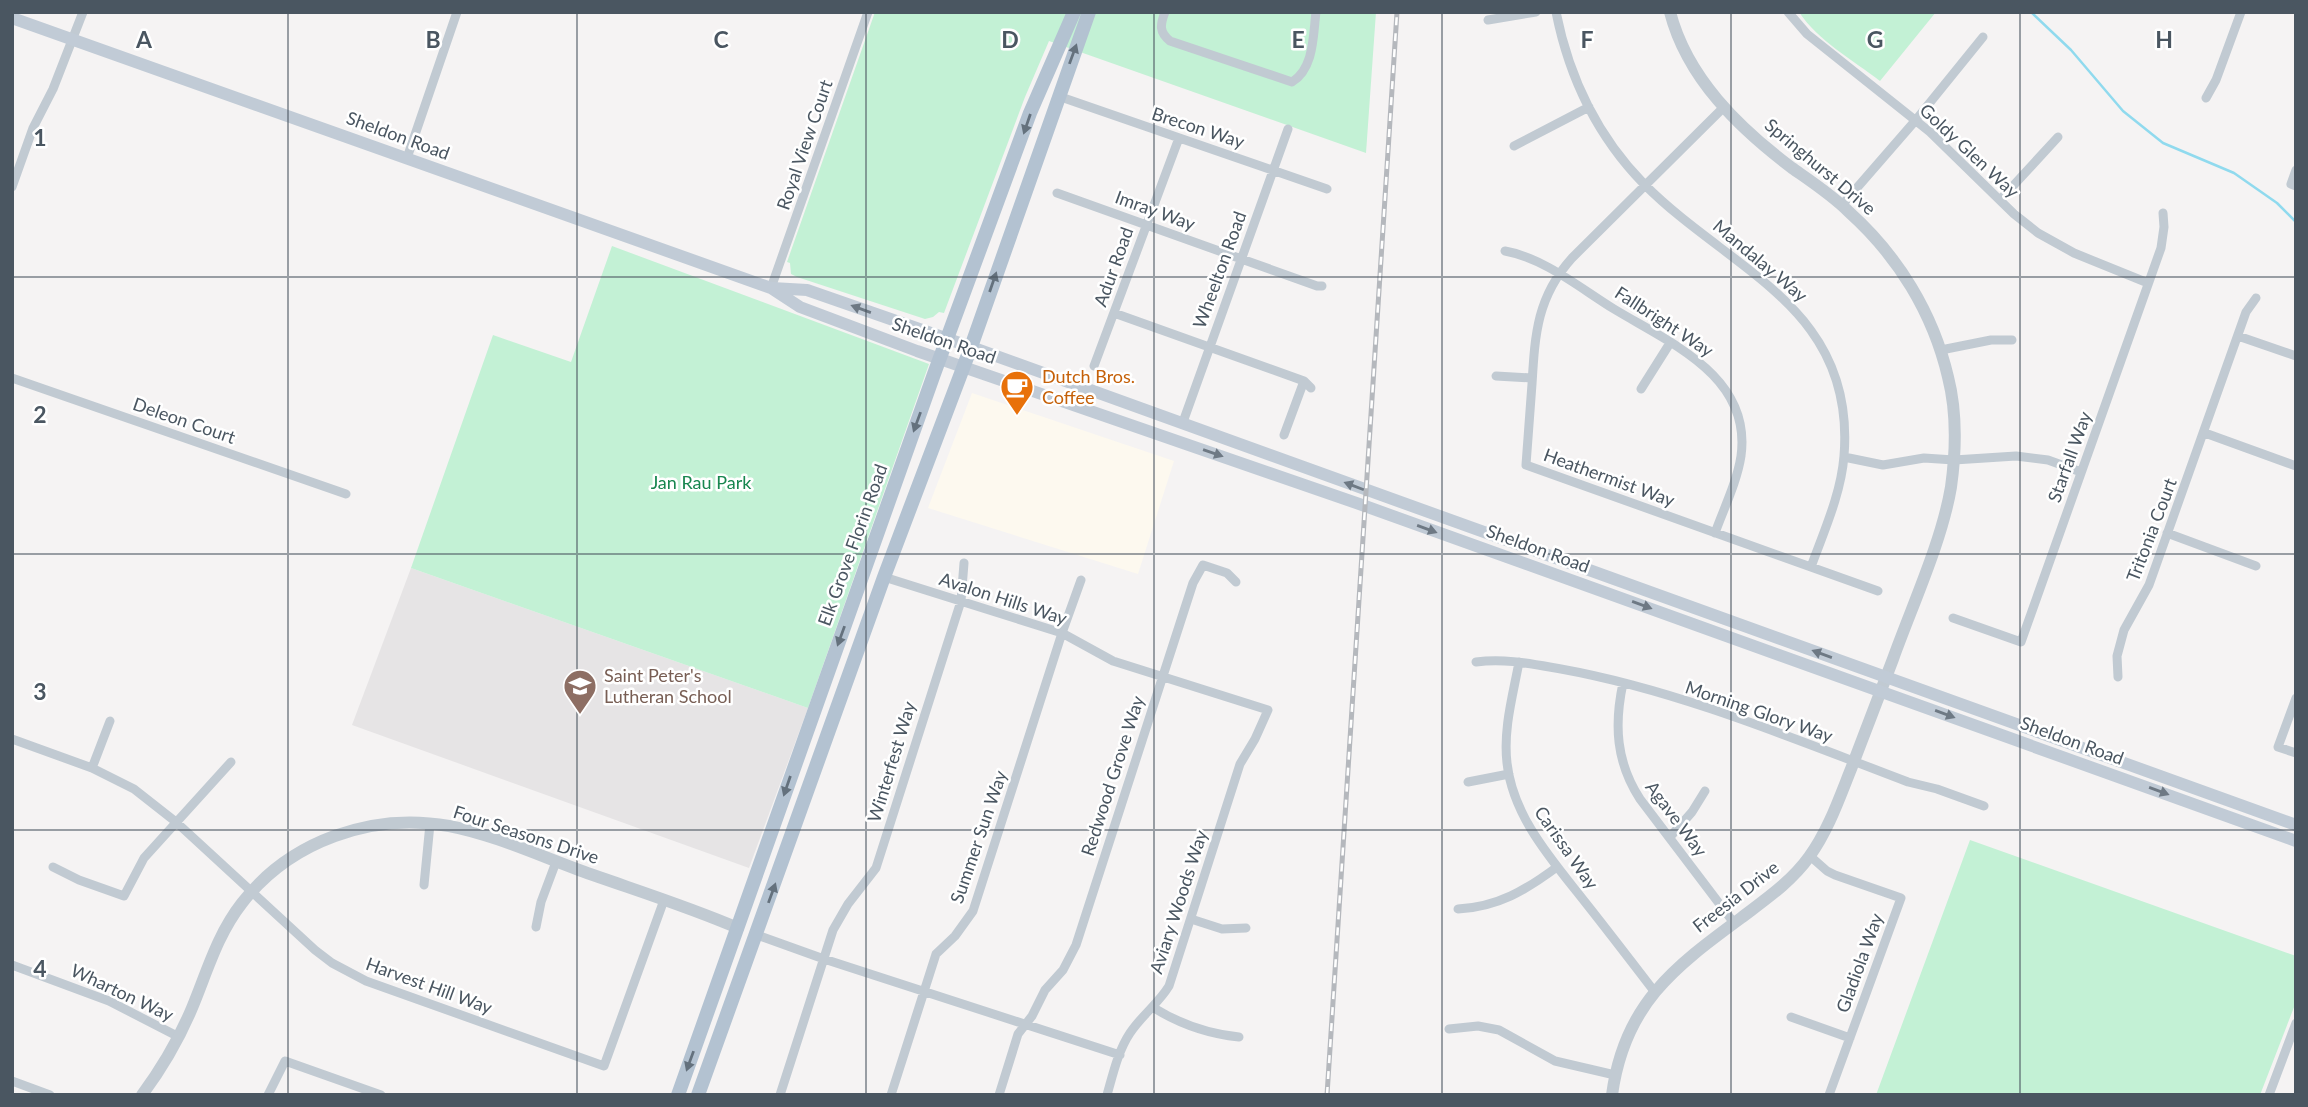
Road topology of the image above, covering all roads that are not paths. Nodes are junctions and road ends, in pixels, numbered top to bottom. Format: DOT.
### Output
graph roads {
  1 [pos="83,12"];
  2 [pos="457,12"];
  3 [pos="868,12"];
  4 [pos="1074,12"];
  5 [pos="1089,12"];
  6 [pos="1164,12"];
  7 [pos="1315,12"];
  8 [pos="1536,12"];
  9 [pos="1556,12"];
  10 [pos="1670,12"];
  11 [pos="1788,12"];
  12 [pos="2241,12"];
  13 [pos="12,18"];
  14 [pos="1488,20"];
  15 [pos="1983,37"];
  16 [pos="74,40"];
  17 [pos="1050,67"];
  18 [pos="1058,96"];
  19 [pos="2206,97"];
  20 [pos="1589,107"];
  21 [pos="1724,107"];
  22 [pos="1915,121"];
  23 [pos="1288,129"];
  24 [pos="2058,137"];
  25 [pos="1179,138"];
  26 [pos="1514,146"];
  27 [pos="407,158"];
  28 [pos="1273,170"];
  29 [pos="2296,170"];
  30 [pos="1645,185"];
  31 [pos="2296,186"];
  32 [pos="12,187"];
  33 [pos="1328,189"];
  34 [pos="1057,193"];
  35 [pos="2000,200"];
  36 [pos="1842,205"];
  37 [pos="2164,213"];
  38 [pos="1147,225"];
  39 [pos="1505,251"];
  40 [pos="1241,259"];
  41 [pos="1558,275"];
  42 [pos="2148,283"];
  43 [pos="1322,286"];
  44 [pos="771,288"];
  45 [pos="2256,298"];
  46 [pos="1114,313"];
  47 [pos="2238,336"];
  48 [pos="949,339"];
  49 [pos="2012,340"];
  50 [pos="1670,343"];
  51 [pos="971,346"];
  52 [pos="1210,347"];
  53 [pos="1941,350"];
  54 [pos="2296,356"];
  55 [pos="941,358"];
  56 [pos="963,366"];
  57 [pos="1094,366"];
  58 [pos="1496,376"];
  59 [pos="12,378"];
  60 [pos="1532,378"];
  61 [pos="1641,389"];
  62 [pos="1183,422"];
  63 [pos="1132,424"];
  64 [pos="2205,433"];
  65 [pos="1216,435"];
  66 [pos="1284,435"];
  67 [pos="1844,457"];
  68 [pos="1954,460"];
  69 [pos="2296,466"];
  70 [pos="2081,472"];
  71 [pos="346,494"];
  72 [pos="1715,533"];
  73 [pos="2168,533"];
  74 [pos="964,563"];
  75 [pos="2256,566"];
  76 [pos="1811,567"];
  77 [pos="884,577"];
  78 [pos="1082,580"];
  79 [pos="1236,582"];
  80 [pos="1878,591"];
  81 [pos="961,601"];
  82 [pos="1953,618"];
  83 [pos="1062,633"];
  84 [pos="1476,662"];
  85 [pos="1519,662"];
  86 [pos="1161,676"];
  87 [pos="1886,677"];
  88 [pos="2118,677"];
  89 [pos="1623,683"];
  90 [pos="1881,690"];
  91 [pos="2296,698"];
  92 [pos="1268,710"];
  93 [pos="110,721"];
  94 [pos="12,739"];
  95 [pos="2296,753"];
  96 [pos="232,762"];
  97 [pos="1853,762"];
  98 [pos="92,768"];
  99 [pos="1509,774"];
  100 [pos="1468,782"];
  101 [pos="1704,791"];
  102 [pos="1984,806"];
  103 [pos="176,822"];
  104 [pos="430,824"];
  105 [pos="2296,825"];
  106 [pos="1670,837"];
  107 [pos="2296,841"];
  108 [pos="1810,856"];
  109 [pos="556,862"];
  110 [pos="53,867"];
  111 [pos="1558,867"];
  112 [pos="424,885"];
  113 [pos="251,892"];
  114 [pos="748,895"];
  115 [pos="664,900"];
  116 [pos="1458,909"];
  117 [pos="1191,919"];
  118 [pos="1734,923"];
  119 [pos="536,927"];
  120 [pos="738,928"];
  121 [pos="1246,928"];
  122 [pos="757,935"];
  123 [pos="824,959"];
  124 [pos="12,965"];
  125 [pos="923,991"];
  126 [pos="1654,991"];
  127 [pos="1154,1008"];
  128 [pos="1790,1017"];
  129 [pos="2296,1023"];
  130 [pos="1025,1025"];
  131 [pos="1450,1029"];
  132 [pos="179,1037"];
  133 [pos="1240,1037"];
  134 [pos="1850,1038"];
  135 [pos="716,1046"];
  136 [pos="1120,1055"];
  137 [pos="1615,1075"];
  138 [pos="12,1081"];
  139 [pos="50,1095"];
  140 [pos="142,1095"];
  141 [pos="268,1095"];
  142 [pos="381,1095"];
  143 [pos="678,1095"];
  144 [pos="698,1095"];
  145 [pos="780,1095"];
  146 [pos="891,1095"];
  147 [pos="999,1095"];
  148 [pos="1107,1095"];
  149 [pos="1612,1095"];
  150 [pos="1829,1095"];
  151 [pos="2269,1095"];
  1 -- 16 [label="street"];
  2 -- 27 [label="street"];
  3 -- 44 [label="street, Royal View Court"];
  4 -- 17 [label="main road, Elk Grove Florin Road"];
  18 -- 5 [label="main road, one-way"];
  6 -- 7 [label="street"];
  8 -- 14 [label="street"];
  9 -- 20 [label="street, Mandalay Way"];
  10 -- 21 [label="street, Springhurst Drive"];
  11 -- 22 [label="street, Goldy Glen Way"];
  12 -- 19 [label="street"];
  13 -- 16 [label="main road, Sheldon Road"];
  15 -- 22 [label="street"];
  16 -- 27 [label="main road, Sheldon Road"];
  16 -- 32 [label="street"];
  17 -- 18 [label="main road"];
  17 -- 48 [label="main road, Elk Grove Florin Road, one-way"];
  18 -- 25 [label="street, Brecon Way"];
  51 -- 18 [label="main road, one-way"];
  20 -- 26 [label="street"];
  20 -- 30 [label="street, Mandalay Way"];
  21 -- 30 [label="street, Heathermist Way"];
  21 -- 36 [label="street, Springhurst Drive"];
  22 -- 35 [label="street, Goldy Glen Way"];
  22 -- 36 [label="street"];
  23 -- 28 [label="street, Wheelton Road"];
  24 -- 35 [label="street"];
  25 -- 28 [label="street, Brecon Way"];
  25 -- 38 [label="street, Adur Road"];
  27 -- 44 [label="main road, Sheldon Road"];
  28 -- 33 [label="street, Brecon Way"];
  28 -- 40 [label="street, Wheelton Road"];
  29 -- 31 [label="street"];
  30 -- 41 [label="street, Heathermist Way"];
  30 -- 67 [label="street, Mandalay Way"];
  34 -- 38 [label="street, Imray Way"];
  35 -- 42 [label="street, Goldy Glen Way"];
  36 -- 53 [label="street, Springhurst Drive"];
  37 -- 42 [label="street, Starfall Way"];
  38 -- 40 [label="street, Imray Way"];
  38 -- 46 [label="street, Adur Road"];
  39 -- 41 [label="street, Fallbright Way"];
  40 -- 43 [label="street, Imray Way"];
  40 -- 52 [label="street, Wheelton Road"];
  41 -- 50 [label="street, Fallbright Way"];
  41 -- 60 [label="street, Heathermist Way"];
  42 -- 70 [label="street, Starfall Way"];
  48 -- 44 [label="main road, Sheldon Road, one-way"];
  44 -- 55 [label="main road, Sheldon Road"];
  45 -- 47 [label="street, Tritonia Court"];
  46 -- 52 [label="street"];
  46 -- 57 [label="street, Adur Road"];
  47 -- 54 [label="street"];
  47 -- 64 [label="street, Tritonia Court"];
  48 -- 51 [label="main road, Sheldon Road"];
  48 -- 55 [label="main road, Elk Grove Florin Road"];
  49 -- 53 [label="street"];
  50 -- 61 [label="street"];
  50 -- 72 [label="street, Fallbright Way"];
  51 -- 56 [label="main road"];
  51 -- 62 [label="main road, Sheldon Road"];
  52 -- 62 [label="street, Wheelton Road"];
  52 -- 66 [label="street"];
  53 -- 68 [label="street, Springhurst Drive"];
  55 -- 56 [label="main road, Sheldon Road"];
  55 -- 114 [label="main road, Elk Grove Florin Road, one-way"];
  56 -- 63 [label="main road, Sheldon Road"];
  56 -- 77 [label="main road"];
  58 -- 60 [label="street"];
  59 -- 71 [label="street, Deleon Court"];
  60 -- 72 [label="street, Heathermist Way"];
  62 -- 65 [label="main road, Sheldon Road"];
  63 -- 65 [label="main road"];
  63 -- 90 [label="main road, Sheldon Road, one-way"];
  64 -- 69 [label="street"];
  64 -- 73 [label="street, Tritonia Court"];
  87 -- 65 [label="main road, Sheldon Road, one-way"];
  67 -- 68 [label="street"];
  67 -- 76 [label="street, Mandalay Way"];
  68 -- 70 [label="street"];
  68 -- 87 [label="street, Springhurst Drive"];
  70 -- 82 [label="street, Starfall Way"];
  72 -- 76 [label="street, Heathermist Way"];
  73 -- 75 [label="street"];
  73 -- 88 [label="street, Tritonia Court"];
  74 -- 81 [label="street, Winterfest Way"];
  76 -- 80 [label="street, Heathermist Way"];
  77 -- 81 [label="street, Avalon Hills Way"];
  122 -- 77 [label="main road, one-way"];
  78 -- 83 [label="street, Summer Sun Way"];
  79 -- 86 [label="street, Redwood Grove Way"];
  81 -- 83 [label="street, Avalon Hills Way"];
  81 -- 123 [label="street, Winterfest Way"];
  83 -- 86 [label="street, Avalon Hills Way"];
  83 -- 125 [label="street, Summer Sun Way"];
  84 -- 85 [label="street, Morning Glory Way"];
  85 -- 89 [label="street, Morning Glory Way"];
  85 -- 99 [label="street, Carissa Way"];
  86 -- 92 [label="street, Avalon Hills Way"];
  86 -- 130 [label="street, Redwood Grove Way"];
  87 -- 90 [label="street, Freesia Drive"];
  87 -- 105 [label="main road, Sheldon Road"];
  89 -- 97 [label="street, Morning Glory Way"];
  89 -- 106 [label="street, Agave Way"];
  90 -- 97 [label="street, Freesia Drive"];
  90 -- 107 [label="main road, Sheldon Road, one-way"];
  91 -- 95 [label="street"];
  92 -- 117 [label="street, Aviary Woods Way"];
  93 -- 98 [label="street"];
  94 -- 98 [label="street, Harvest Hill Way"];
  96 -- 103 [label="street"];
  97 -- 102 [label="street, Morning Glory Way"];
  97 -- 108 [label="street, Freesia Drive"];
  98 -- 103 [label="street, Harvest Hill Way"];
  99 -- 100 [label="street"];
  99 -- 111 [label="street, Carissa Way"];
  101 -- 106 [label="street"];
  103 -- 110 [label="street"];
  103 -- 113 [label="street, Harvest Hill Way"];
  104 -- 109 [label="street, Four Seasons Drive"];
  104 -- 112 [label="street"];
  104 -- 113 [label="street, Four Seasons Drive"];
  106 -- 118 [label="street, Agave Way"];
  108 -- 118 [label="street, Freesia Drive"];
  108 -- 134 [label="street, Gladiola Way"];
  109 -- 115 [label="street, Four Seasons Drive"];
  109 -- 119 [label="street"];
  111 -- 116 [label="street"];
  111 -- 126 [label="street, Carissa Way"];
  113 -- 115 [label="street, Harvest Hill Way"];
  113 -- 132 [label="street, Four Seasons Drive"];
  114 -- 120 [label="main road, Elk Grove Florin Road"];
  114 -- 122 [label="main road"];
  115 -- 120 [label="street, Four Seasons Drive"];
  117 -- 121 [label="street"];
  117 -- 127 [label="street, Aviary Woods Way"];
  118 -- 126 [label="street, Freesia Drive"];
  120 -- 135 [label="main road"];
  120 -- 143 [label="main road, Elk Grove Florin Road, one-way"];
  122 -- 123 [label="street"];
  122 -- 135 [label="main road"];
  123 -- 125 [label="street"];
  123 -- 145 [label="street, Winterfest Way"];
  124 -- 132 [label="street, Wharton Way"];
  125 -- 130 [label="street"];
  125 -- 146 [label="street, Summer Sun Way"];
  126 -- 137 [label="street, Freesia Drive"];
  127 -- 133 [label="street"];
  127 -- 136 [label="street, Aviary Woods Way"];
  128 -- 134 [label="street"];
  129 -- 151 [label="street"];
  130 -- 136 [label="street"];
  130 -- 147 [label="street, Redwood Grove Way"];
  131 -- 137 [label="street"];
  132 -- 140 [label="street, Four Seasons Drive"];
  134 -- 150 [label="street, Gladiola Way"];
  135 -- 144 [label="main road"];
  136 -- 148 [label="street, Aviary Woods Way"];
  137 -- 149 [label="street, Freesia Drive"];
  138 -- 139 [label="street"];
  141 -- 142 [label="street"];
}
